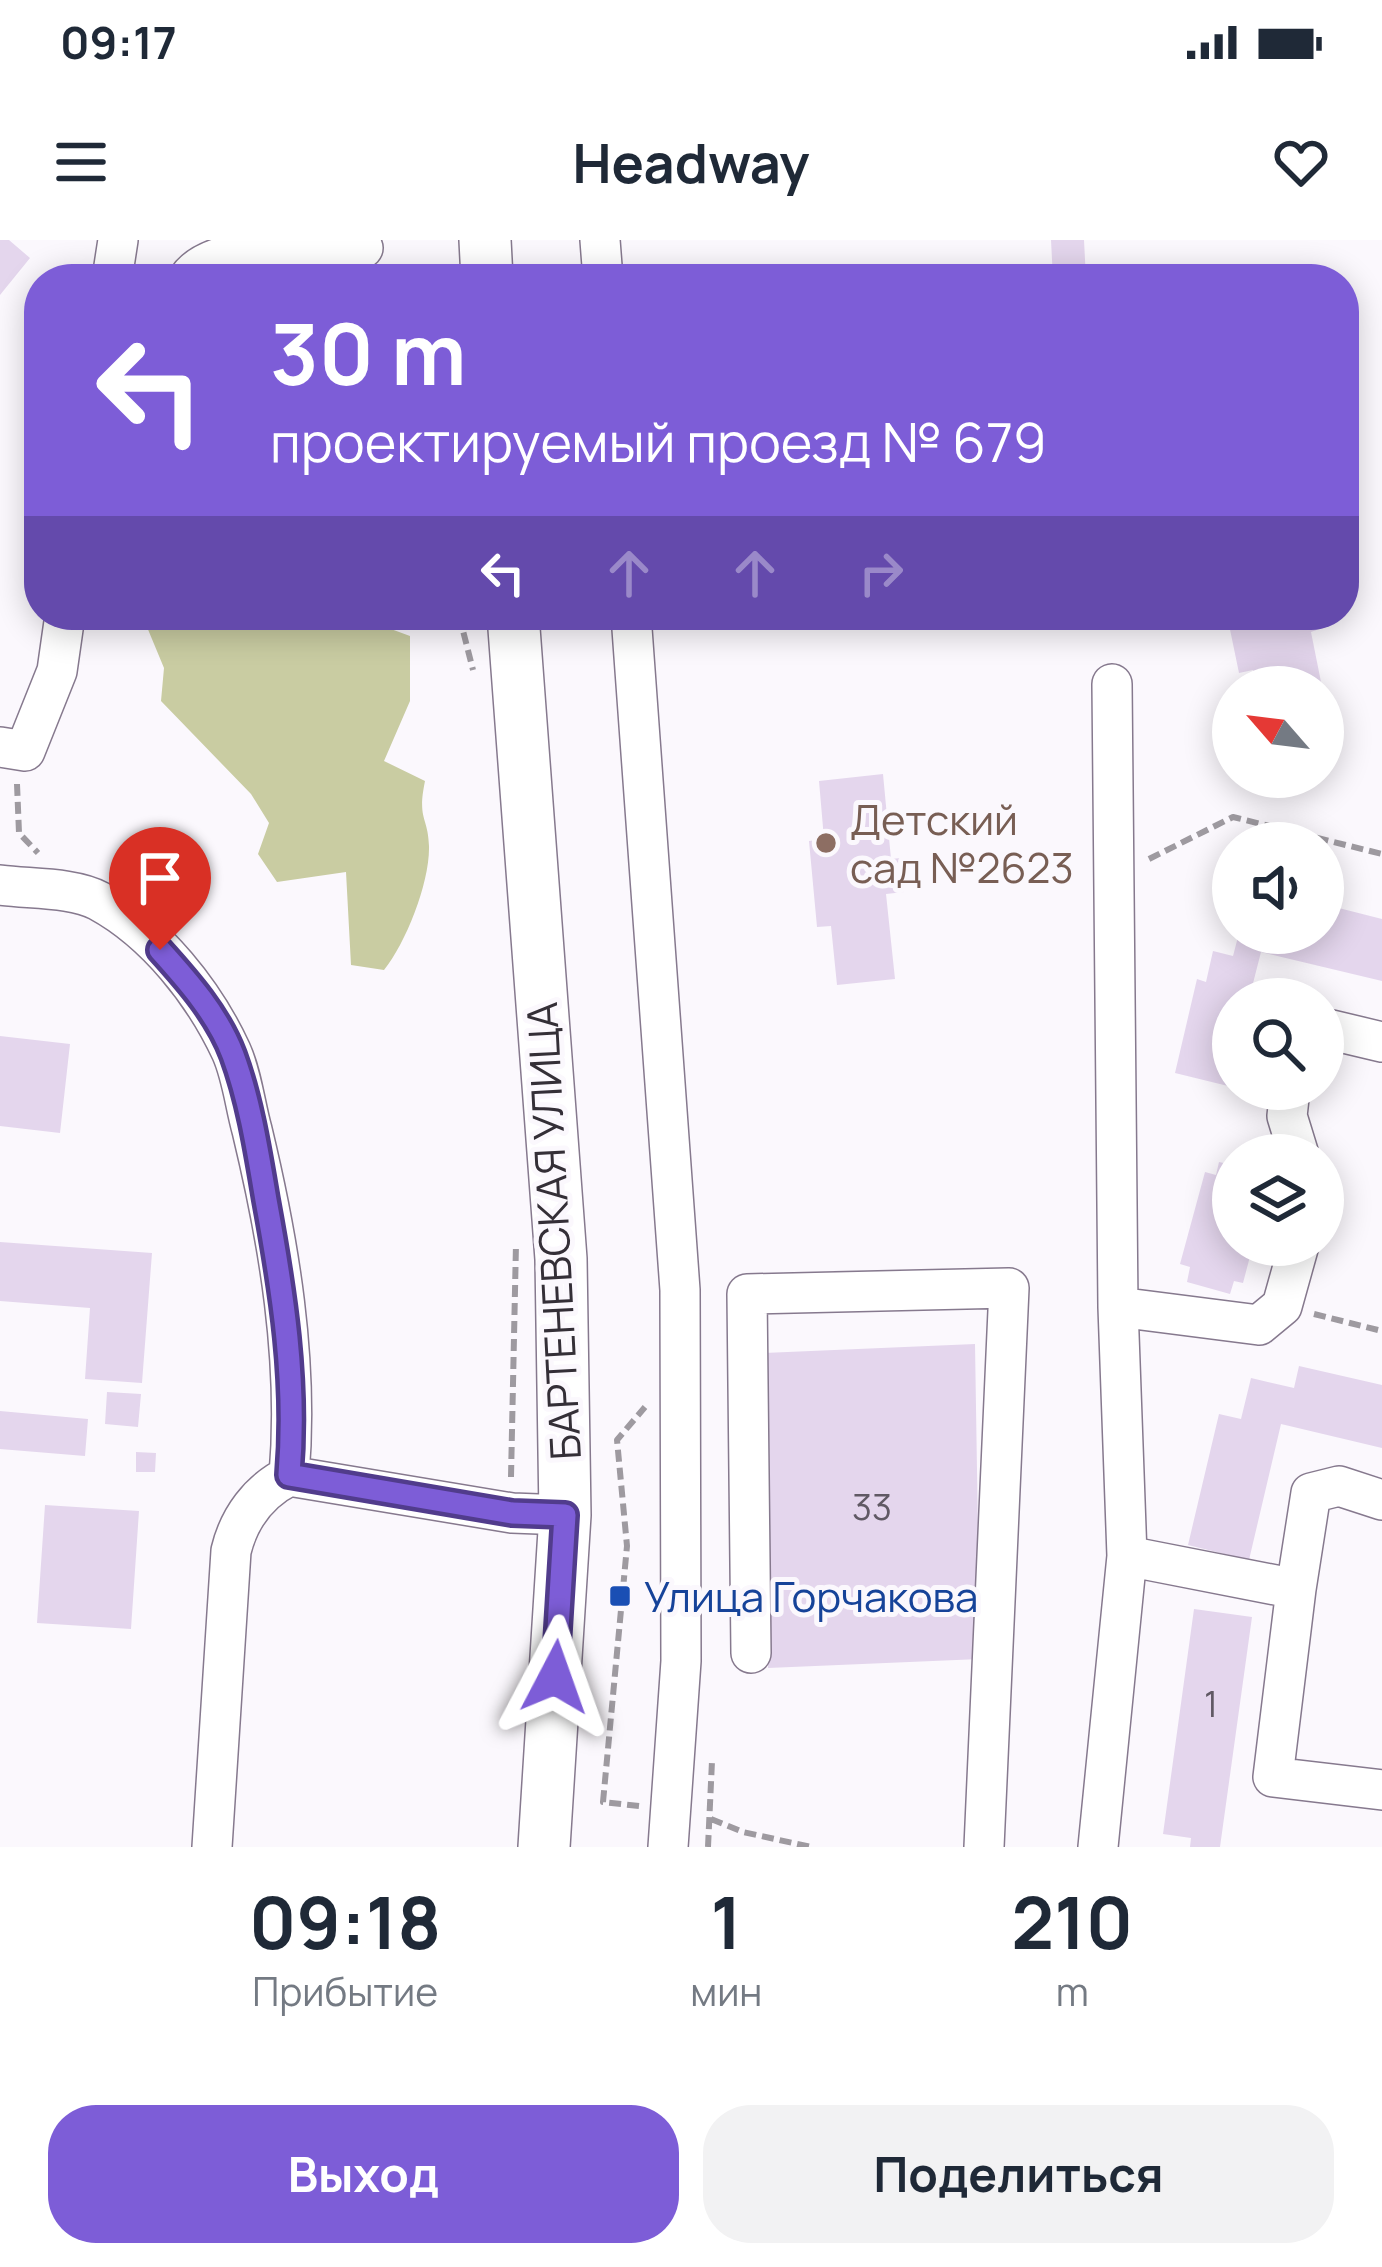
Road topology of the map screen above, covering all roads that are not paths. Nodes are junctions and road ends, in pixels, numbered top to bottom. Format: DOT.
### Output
graph roads {
  1 [pos="366,256"];
  2 [pos="199,264"];
  3 [pos="63,630"];
  4 [pos="514,630"];
  5 [pos="632,630"];
  6 [pos="1112,684"];
  7 [pos="12,749"];
  8 [pos="0,885"];
  9 [pos="1344,1033"];
  10 [pos="1382,1042"];
  11 [pos="1293,1266"];
  12 [pos="680,1290"];
  13 [pos="747,1294"];
  14 [pos="1118,1307"];
  15 [pos="289,1475"];
  16 [pos="1382,1500"];
  17 [pos="565,1515"];
  18 [pos="1127,1556"];
  19 [pos="1296,1589"];
  20 [pos="751,1653"];
  21 [pos="1382,1790"];
  22 [pos="212,1847"];
  23 [pos="544,1847"];
  24 [pos="668,1847"];
  25 [pos="984,1847"];
  26 [pos="1098,1847"];
  1 -- 2 [label="street"];
  3 -- 7 [label="street"];
  4 -- 17 [label="main road, БАРТЕНЕВСКАЯ УЛИЦА"];
  5 -- 12 [label="street"];
  6 -- 14 [label="street"];
  8 -- 15 [label="street"];
  9 -- 10 [label="street"];
  11 -- 14 [label="street"];
  12 -- 13 [label="street"];
  12 -- 24 [label="street"];
  13 -- 20 [label="street"];
  13 -- 25 [label="street"];
  14 -- 18 [label="street"];
  15 -- 17 [label="street"];
  15 -- 22 [label="street"];
  16 -- 19 [label="street"];
  17 -- 23 [label="main road, БАРТЕНЕВСКАЯ УЛИЦА"];
  18 -- 19 [label="street"];
  18 -- 26 [label="street"];
  19 -- 21 [label="street"];
}
